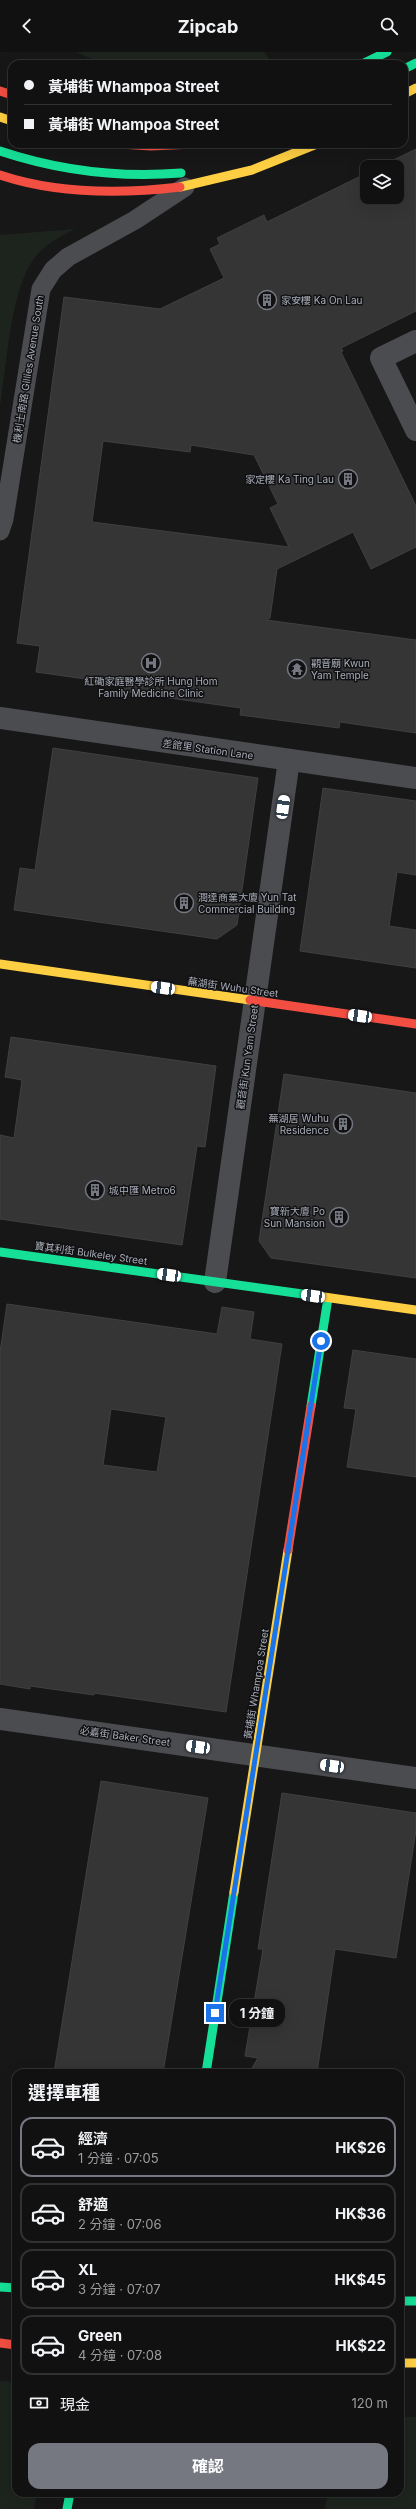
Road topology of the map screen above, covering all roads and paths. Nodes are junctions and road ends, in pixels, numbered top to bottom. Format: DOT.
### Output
graph roads {
  1 [pos="387,52"];
  2 [pos="370,60"];
  3 [pos="285,148"];
  4 [pos="309,148"];
  5 [pos="0,151"];
  6 [pos="257,157"];
  7 [pos="0,175"];
  8 [pos="188,180"];
  9 [pos="416,341"];
  10 [pos="416,430"];
  11 [pos="0,531"];
  12 [pos="0,718"];
  13 [pos="290,760"];
  14 [pos="416,778"];
  15 [pos="0,964"];
  16 [pos="255,1001"];
  17 [pos="416,1024"];
  18 [pos="0,1252"];
  19 [pos="215,1282"];
  20 [pos="328,1298"];
  21 [pos="416,1310"];
  22 [pos="0,1719"];
  23 [pos="256,1755"];
  24 [pos="416,1778"];
  25 [pos="207,2069"];
  26 [pos="0,2287"];
  27 [pos="12,2288"];
  28 [pos="404,2301"];
  29 [pos="416,2301"];
  30 [pos="0,2343"];
  31 [pos="12,2344"];
  32 [pos="404,2363"];
  33 [pos="416,2363"];
  34 [pos="69,2497"];
  35 [pos="67,2509"];
  1 -- 2 [label="street"];
  3 -- 6 [label="street"];
  4 -- 8 [label="street"];
  5 -- 8 [label="street"];
  7 -- 8 [label="street"];
  8 -- 11 [label="lane, 機利士南路 Gillies Avenue South"];
  9 -- 10 [label="street"];
  12 -- 13 [label="street, 差館里 Station Lane"];
  13 -- 14 [label="street, 差館里 Station Lane"];
  13 -- 16 [label="street, 觀音街 Kun Yam Street"];
  15 -- 16 [label="street, 蕪湖街 Wuhu Street"];
  16 -- 17 [label="street, 蕪湖街 Wuhu Street"];
  16 -- 19 [label="street, 觀音街 Kun Yam Street"];
  18 -- 19 [label="street, 寶其利街 Bulkeley Street"];
  19 -- 20 [label="street, 寶其利街 Bulkeley Street"];
  20 -- 21 [label="street, 寶其利街 Bulkeley Street"];
  20 -- 23 [label="street, 黃埔街 Whampoa Street"];
  22 -- 23 [label="street, 必嘉街 Baker Street"];
  23 -- 24 [label="street, 必嘉街 Baker Street"];
  23 -- 25 [label="street, 黃埔街 Whampoa Street"];
  26 -- 27 [label="street"];
  28 -- 29 [label="street"];
  30 -- 31 [label="street"];
  32 -- 33 [label="street"];
  34 -- 35 [label="street"];
}
